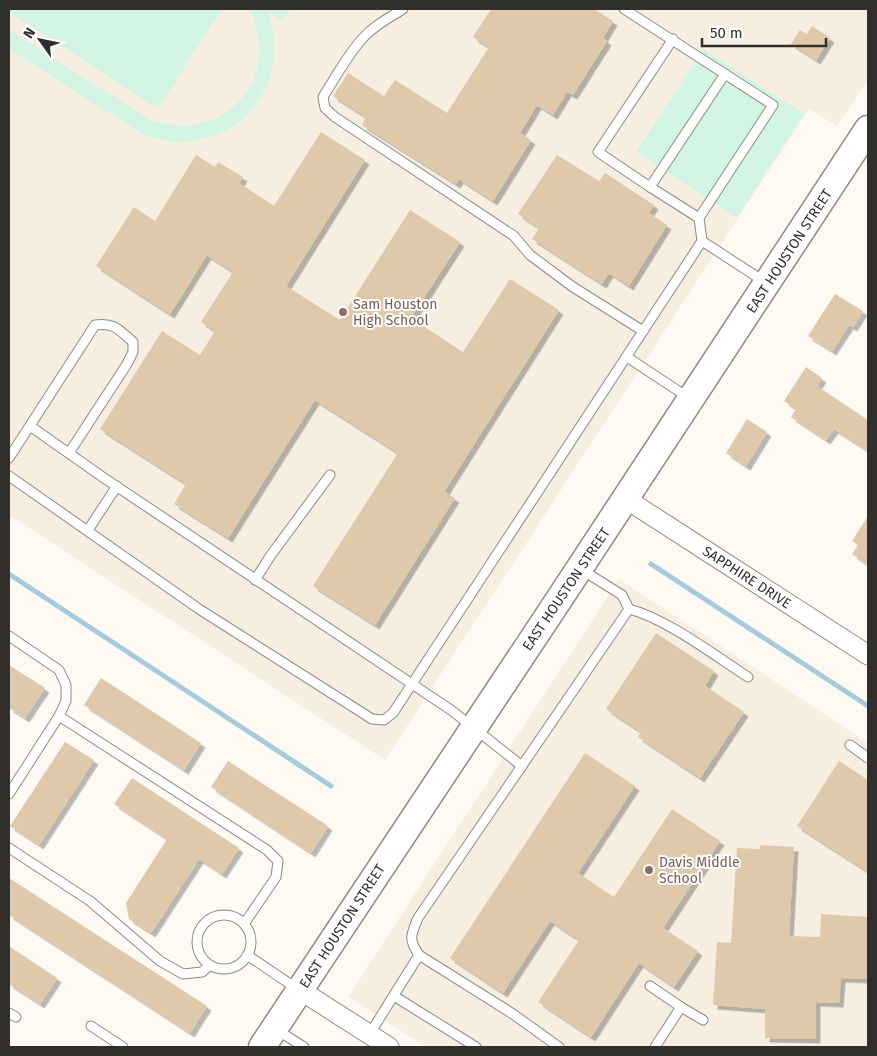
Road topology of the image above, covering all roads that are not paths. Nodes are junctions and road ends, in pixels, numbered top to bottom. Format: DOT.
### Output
graph roads {
  1 [pos="403,9"];
  2 [pos="624,9"];
  3 [pos="673,39"];
  4 [pos="725,74"];
  5 [pos="868,129"];
  6 [pos="650,187"];
  7 [pos="699,218"];
  8 [pos="702,241"];
  9 [pos="767,284"];
  10 [pos="643,331"];
  11 [pos="627,356"];
  12 [pos="692,399"];
  13 [pos="30,426"];
  14 [pos="68,453"];
  15 [pos="9,458"];
  16 [pos="330,475"];
  17 [pos="9,476"];
  18 [pos="117,486"];
  19 [pos="626,499"];
  20 [pos="88,530"];
  21 [pos="580,569"];
  22 [pos="256,580"];
  23 [pos="629,609"];
  24 [pos="9,636"];
  25 [pos="868,656"];
  26 [pos="748,677"];
  27 [pos="412,685"];
  28 [pos="59,716"];
  29 [pos="474,727"];
  30 [pos="850,745"];
  31 [pos="868,758"];
  32 [pos="522,766"];
  33 [pos="9,794"];
  34 [pos="9,848"];
  35 [pos="244,924"];
  36 [pos="247,955"];
  37 [pos="419,955"];
  38 [pos="210,965"];
  39 [pos="650,986"];
  40 [pos="300,990"];
  41 [pos="394,996"];
  42 [pos="681,1006"];
  43 [pos="703,1020"];
  44 [pos="91,1026"];
  45 [pos="369,1034"];
  46 [pos="268,1038"];
  47 [pos="123,1047"];
  48 [pos="304,1047"];
  49 [pos="389,1047"];
  50 [pos="476,1047"];
  51 [pos="559,1047"];
  52 [pos="655,1047"];
  1 -- 10 [label="lane"];
  2 -- 3 [label="lane"];
  3 -- 4 [label="lane"];
  3 -- 6 [label="lane"];
  4 -- 6 [label="lane"];
  4 -- 7 [label="lane"];
  5 -- 9 [label="main road, EAST HOUSTON STREET"];
  6 -- 7 [label="lane"];
  7 -- 8 [label="lane"];
  8 -- 9 [label="lane"];
  8 -- 10 [label="lane"];
  9 -- 12 [label="main road, EAST HOUSTON STREET"];
  10 -- 11 [label="lane"];
  11 -- 12 [label="lane"];
  11 -- 27 [label="lane"];
  12 -- 19 [label="main road, EAST HOUSTON STREET"];
  13 -- 14 [label="lane"];
  13 -- 14 [label="lane"];
  13 -- 15 [label="lane"];
  14 -- 18 [label="lane"];
  16 -- 22 [label="lane"];
  17 -- 20 [label="lane"];
  18 -- 20 [label="lane"];
  18 -- 22 [label="lane"];
  19 -- 21 [label="main road, EAST HOUSTON STREET"];
  19 -- 25 [label="street, SAPPHIRE DRIVE"];
  20 -- 27 [label="lane"];
  21 -- 23 [label="lane"];
  21 -- 29 [label="main road, EAST HOUSTON STREET"];
  22 -- 27 [label="lane"];
  23 -- 26 [label="lane"];
  23 -- 32 [label="lane"];
  24 -- 28 [label="lane"];
  27 -- 29 [label="lane"];
  28 -- 33 [label="lane"];
  28 -- 35 [label="lane"];
  29 -- 32 [label="lane"];
  29 -- 40 [label="main road, EAST HOUSTON STREET"];
  30 -- 31 [label="lane"];
  32 -- 37 [label="lane"];
  34 -- 38 [label="lane"];
  35 -- 36 [label="lane"];
  35 -- 38 [label="lane"];
  36 -- 38 [label="lane"];
  36 -- 40 [label="lane"];
  37 -- 41 [label="lane"];
  37 -- 51 [label="lane"];
  39 -- 42 [label="lane"];
  40 -- 45 [label="street"];
  40 -- 46 [label="main road, EAST HOUSTON STREET"];
  41 -- 45 [label="lane"];
  41 -- 50 [label="lane"];
  42 -- 43 [label="lane"];
  42 -- 52 [label="lane"];
  44 -- 47 [label="lane"];
  45 -- 49 [label="street"];
  46 -- 48 [label="lane"];
}
